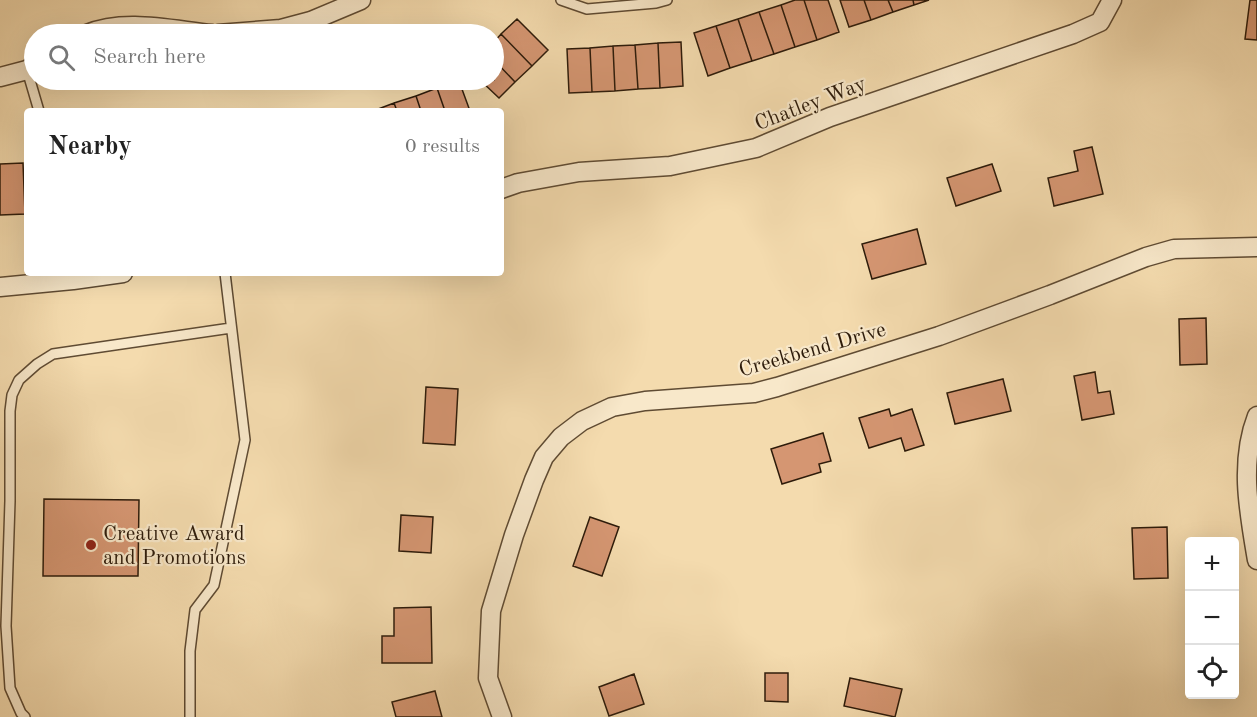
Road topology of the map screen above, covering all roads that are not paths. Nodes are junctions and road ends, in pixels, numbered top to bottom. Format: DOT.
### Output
graph roads {
  1 [pos="361,0"];
  2 [pos="561,0"];
  3 [pos="667,0"];
  4 [pos="1113,0"];
  5 [pos="300,24"];
  6 [pos="24,70"];
  7 [pos="0,77"];
  8 [pos="35,90"];
  9 [pos="38,108"];
  10 [pos="504,188"];
  11 [pos="1257,247"];
  12 [pos="97,276"];
  13 [pos="225,276"];
  14 [pos="0,287"];
  15 [pos="231,328"];
  16 [pos="1257,416"];
  17 [pos="1257,560"];
  18 [pos="25,717"];
  19 [pos="190,717"];
  20 [pos="502,717"];
  1 -- 5 [label="street"];
  2 -- 3 [label="lane"];
  4 -- 10 [label="street, Chatley Way"];
  6 -- 7 [label="street"];
  8 -- 9 [label="lane"];
  11 -- 20 [label="street, Creekbend Drive"];
  12 -- 14 [label="street"];
  13 -- 15 [label="lane"];
  15 -- 18 [label="lane"];
  15 -- 19 [label="lane"];
  16 -- 17 [label="street"];
}
